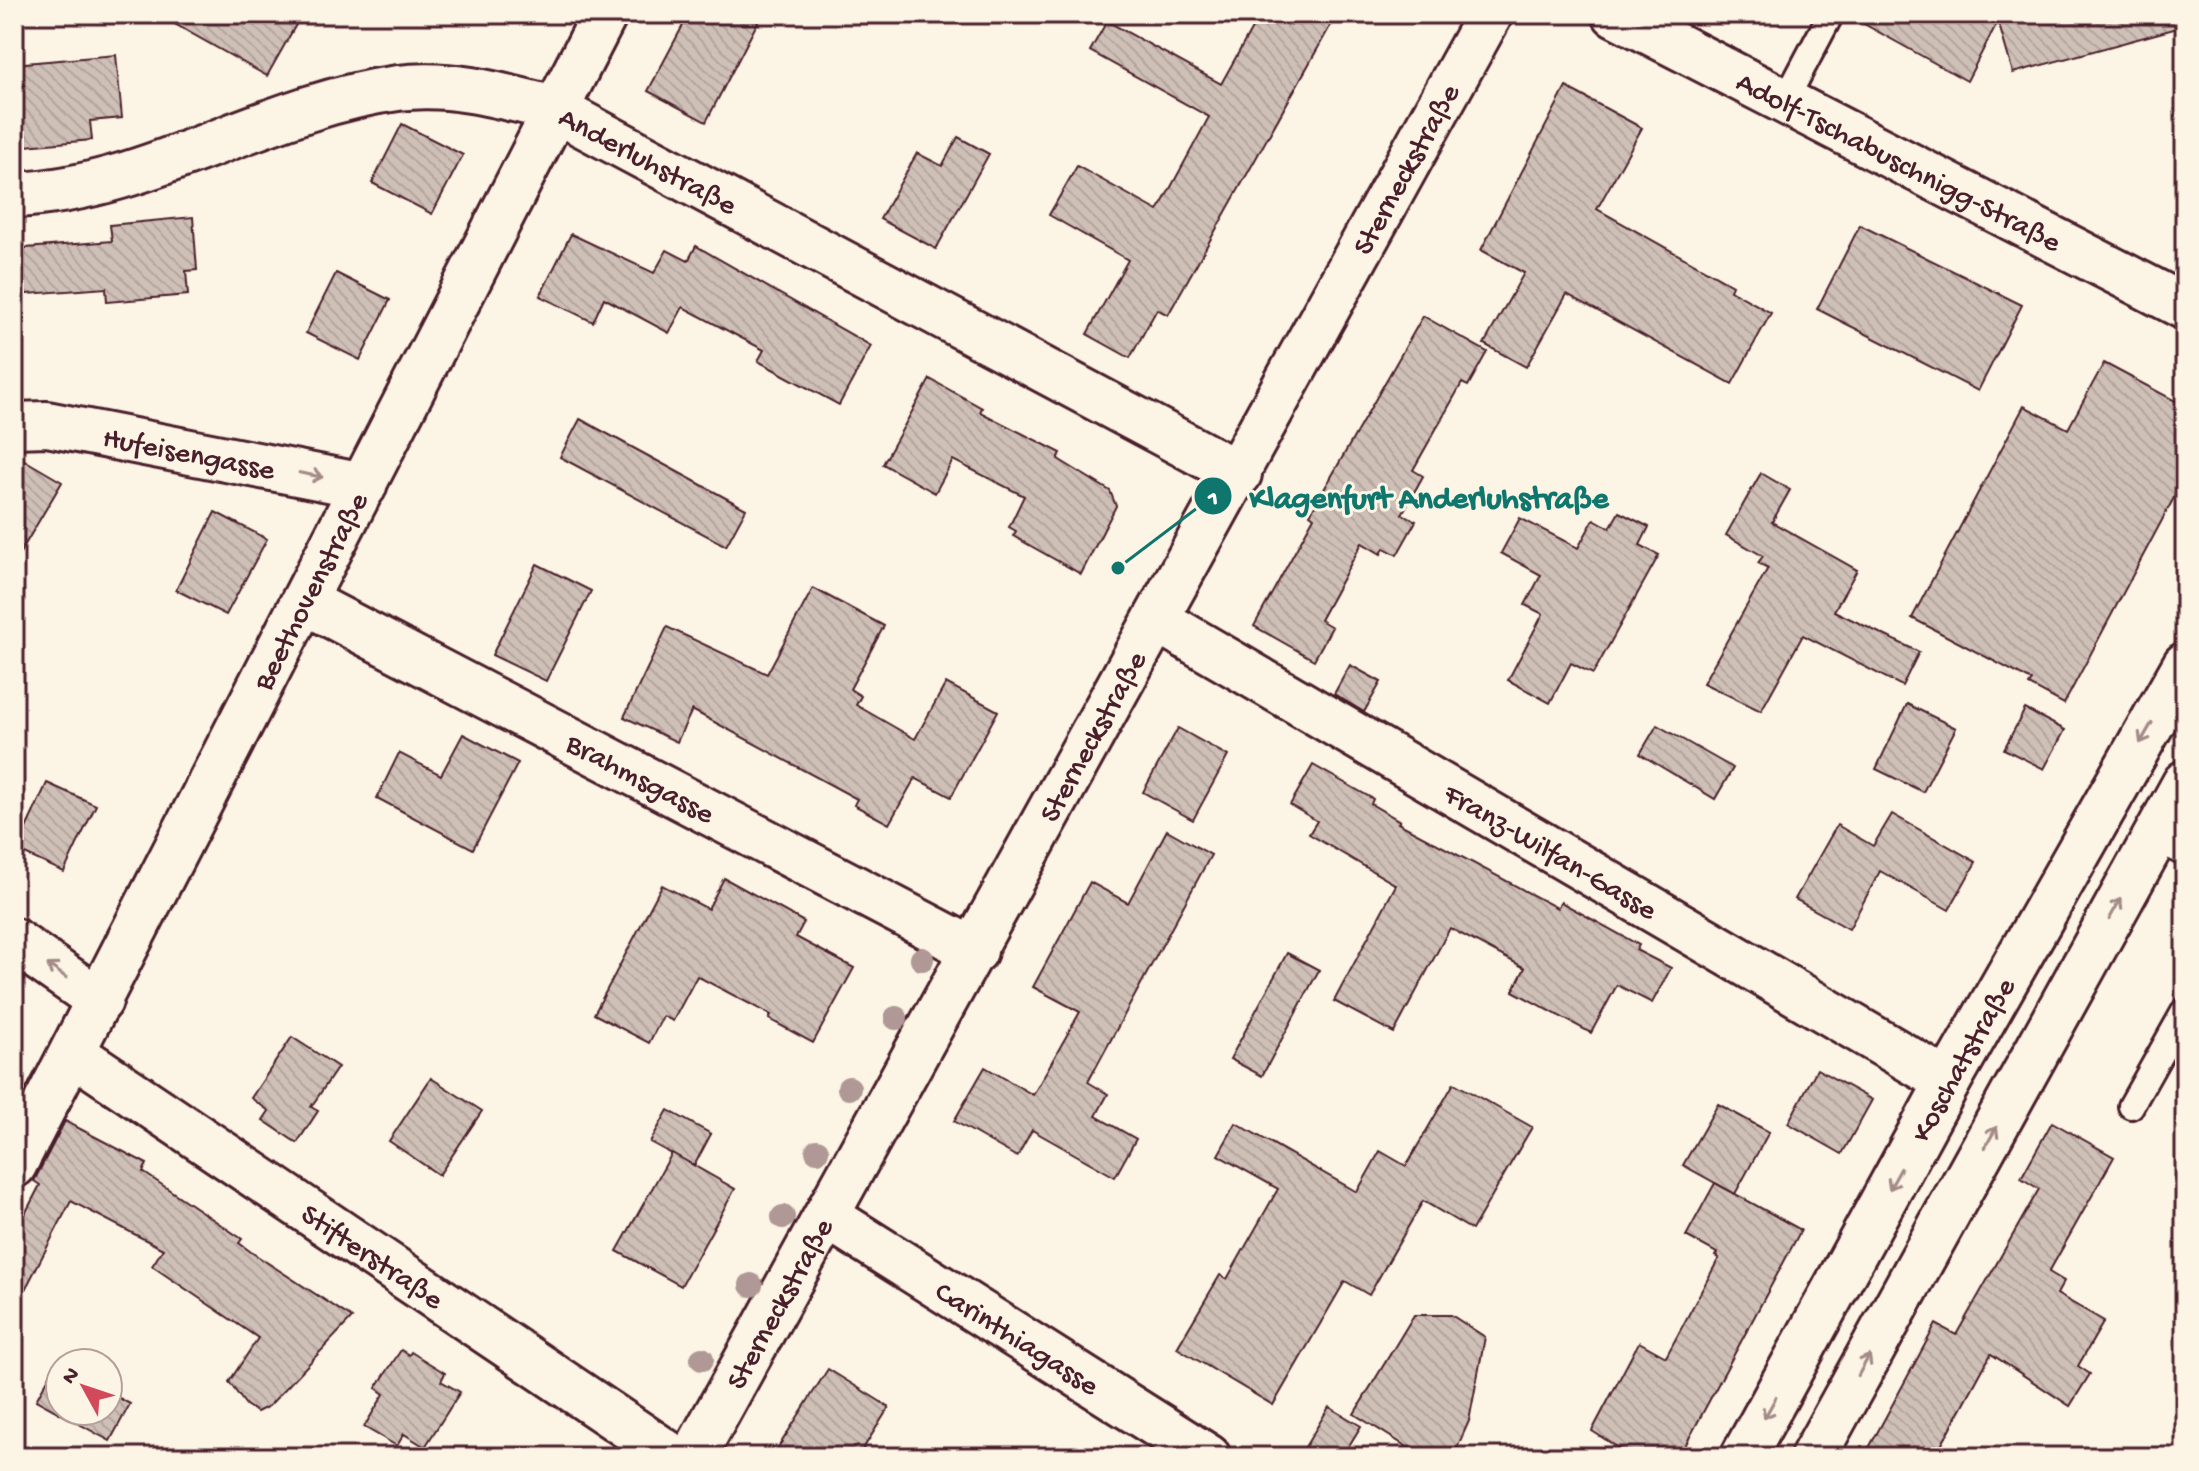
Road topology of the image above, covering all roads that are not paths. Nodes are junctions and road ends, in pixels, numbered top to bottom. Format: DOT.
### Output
graph roads {
  1 [pos="605,14"];
  2 [pos="1490,14"];
  3 [pos="1615,14"];
  4 [pos="1831,14"];
  5 [pos="1784,103"];
  6 [pos="554,109"];
  7 [pos="14,195"];
  8 [pos="2185,307"];
  9 [pos="14,425"];
  10 [pos="1239,474"];
  11 [pos="364,486"];
  12 [pos="306,602"];
  13 [pos="1156,619"];
  14 [pos="2185,665"];
  15 [pos="2185,783"];
  16 [pos="2170,846"];
  17 [pos="14,941"];
  18 [pos="975,951"];
  19 [pos="100,1001"];
  20 [pos="2185,1010"];
  21 [pos="73,1053"];
  22 [pos="1948,1082"];
  23 [pos="2131,1106"];
  24 [pos="14,1165"];
  25 [pos="827,1216"];
  26 [pos="673,1457"];
  27 [pos="693,1457"];
  28 [pos="1208,1457"];
  29 [pos="1743,1457"];
  30 [pos="1813,1457"];
  1 -- 6 [label="street, Beethovenstraße"];
  2 -- 10 [label="street, Sterneckstraße"];
  3 -- 5 [label="street, Adolf-Tschabuschnigg-Straße"];
  4 -- 5 [label="lane"];
  5 -- 8 [label="street, Adolf-Tschabuschnigg-Straße"];
  6 -- 7 [label="street, Anderluhstraße"];
  6 -- 10 [label="street, Anderluhstraße"];
  6 -- 11 [label="street, Beethovenstraße"];
  9 -- 11 [label="street, Hufeisengasse, one-way"];
  10 -- 13 [label="street, Sterneckstraße"];
  11 -- 12 [label="street, Beethovenstraße"];
  12 -- 18 [label="street, Brahmsgasse"];
  12 -- 19 [label="street, Beethovenstraße"];
  13 -- 18 [label="street, Sterneckstraße"];
  13 -- 22 [label="street, Franz-Wilfan-Gasse"];
  14 -- 22 [label="street, Koschatstraße, one-way"];
  15 -- 16 [label="street, Koschatstraße"];
  30 -- 16 [label="street, Koschatstraße, one-way"];
  19 -- 17 [label="street, one-way"];
  18 -- 25 [label="street, Sterneckstraße"];
  19 -- 21 [label="street, Beethovenstraße"];
  20 -- 23 [label="lane"];
  21 -- 24 [label="street, Beethovenstraße"];
  21 -- 26 [label="street, Stifterstraße"];
  22 -- 29 [label="street, Koschatstraße, one-way"];
  25 -- 27 [label="street, Sterneckstraße"];
  25 -- 28 [label="street, Carinthiagasse"];
}
